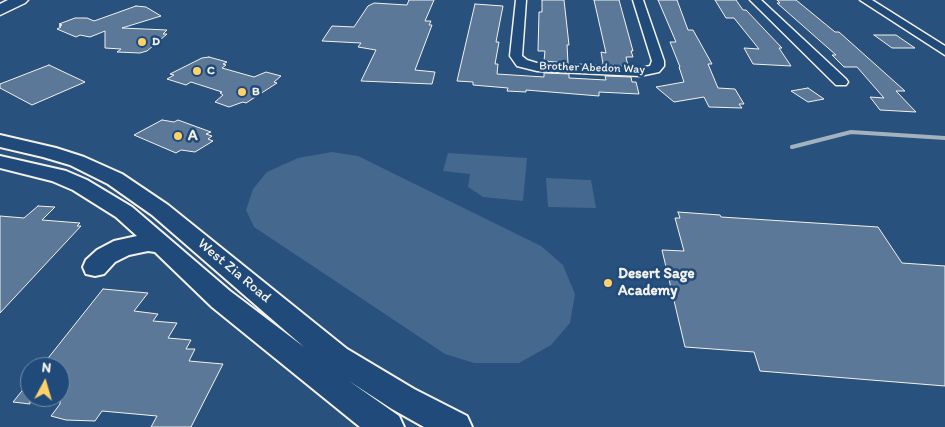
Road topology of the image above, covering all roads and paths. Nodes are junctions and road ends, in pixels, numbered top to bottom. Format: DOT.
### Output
graph roads {
  1 [pos="20,0"];
  2 [pos="522,0"];
  3 [pos="638,0"];
  4 [pos="755,0"];
  5 [pos="864,0"];
  6 [pos="0,10"];
  7 [pos="945,51"];
  8 [pos="841,82"];
  9 [pos="9,154"];
  10 [pos="162,244"];
  11 [pos="95,266"];
  12 [pos="388,427"];
  13 [pos="456,427"];
  1 -- 6 [label="highway"];
  2 -- 3 [label="street, Brother Abedon Way"];
  4 -- 8 [label="street"];
  5 -- 7 [label="street"];
  9 -- 10 [label="street, West Zia Road"];
  9 -- 13 [label="street, West Zia Road"];
  10 -- 11 [label="street"];
  10 -- 12 [label="street, West Zia Road"];
}
